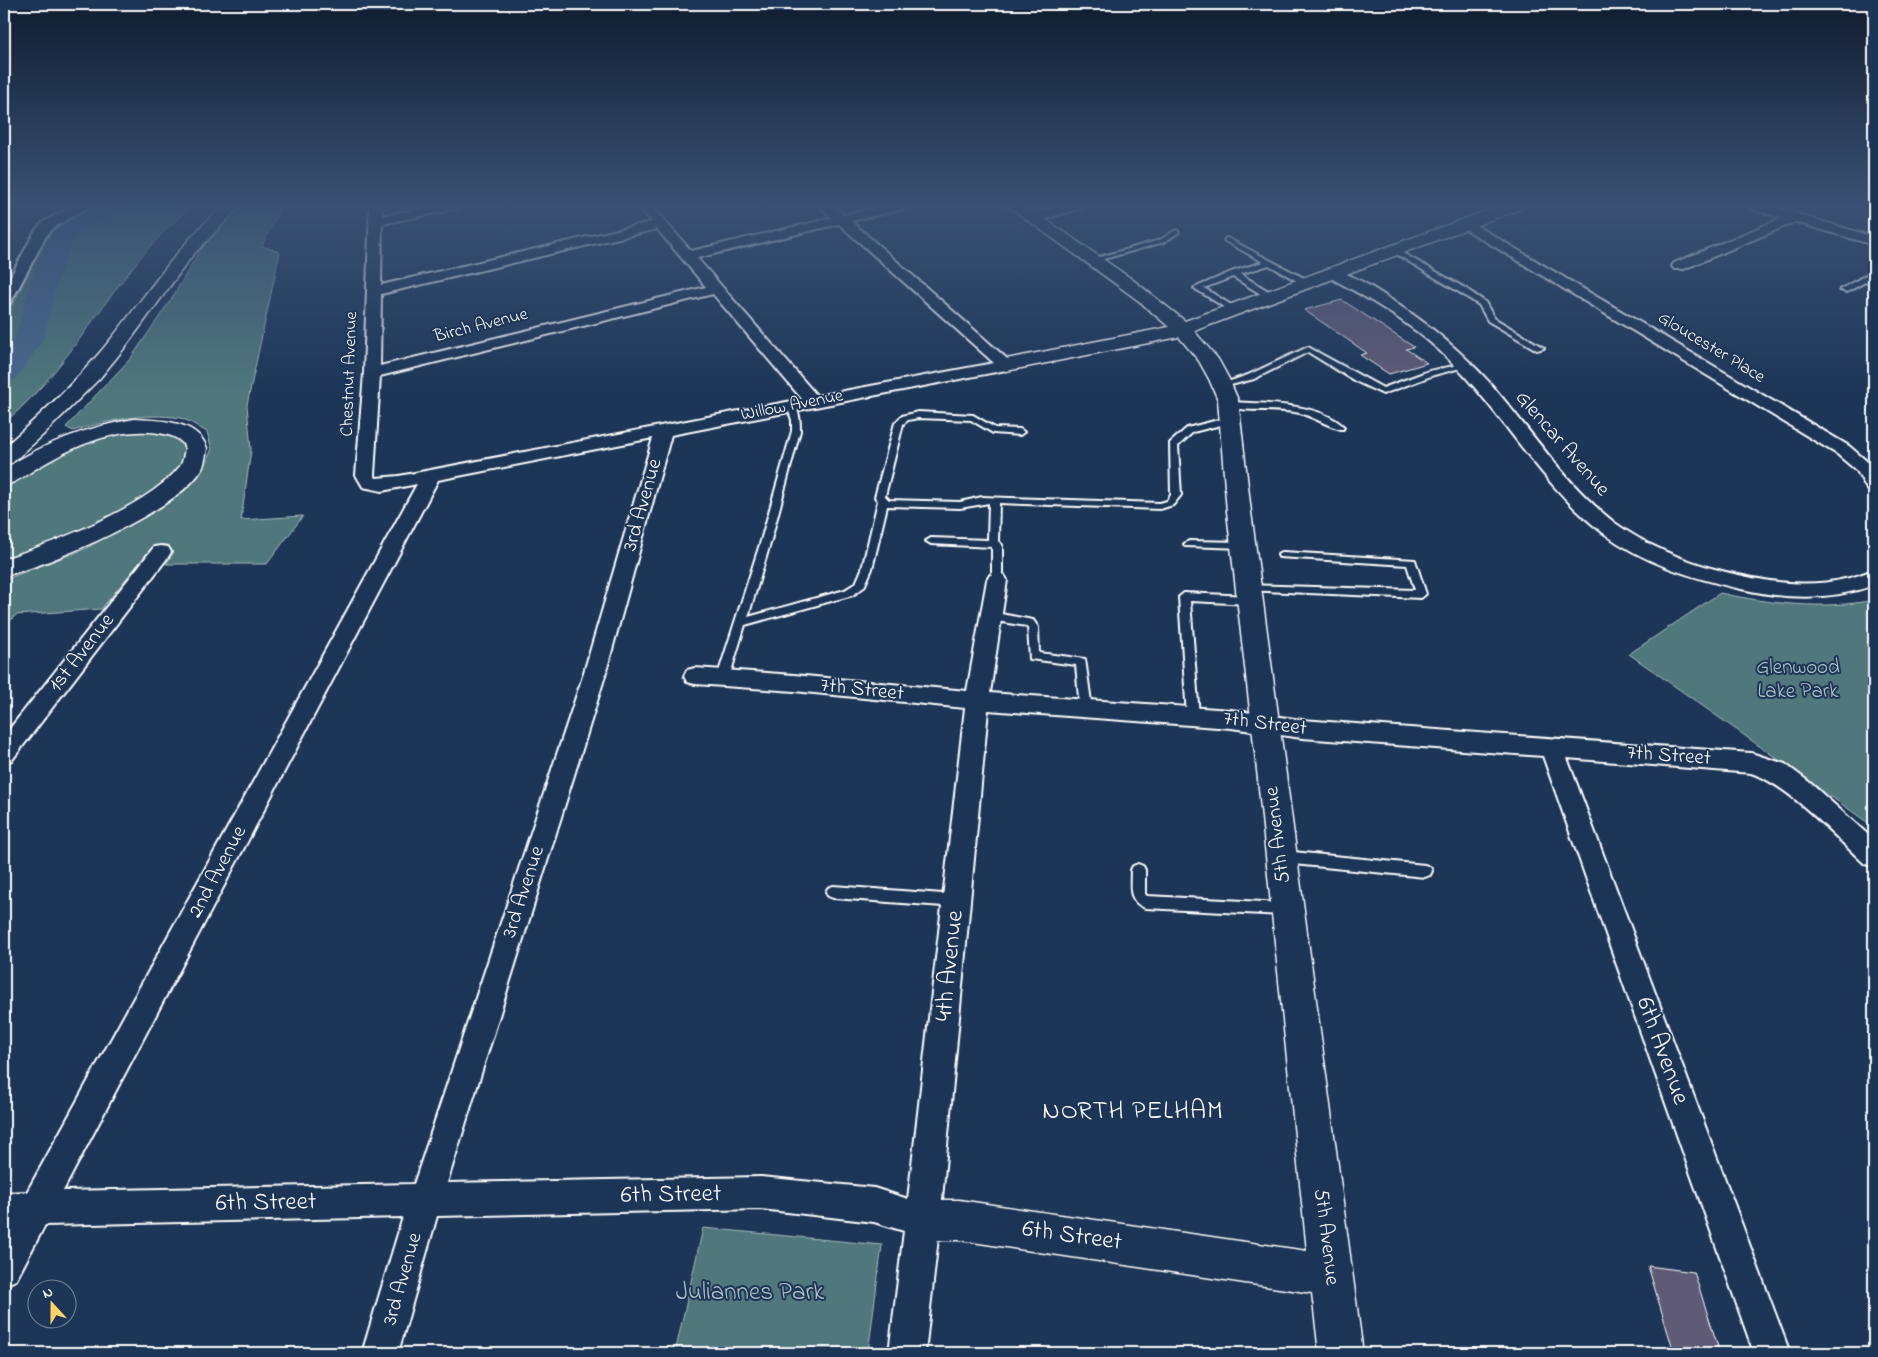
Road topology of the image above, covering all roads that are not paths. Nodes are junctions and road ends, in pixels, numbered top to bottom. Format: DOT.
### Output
graph roads {
  1 [pos="22,268"];
  2 [pos="175,268"];
  3 [pos="374,268"];
  4 [pos="471,268"];
  5 [pos="698,268"];
  6 [pos="897,268"];
  7 [pos="1105,268"];
  8 [pos="1253,268"];
  9 [pos="1279,268"];
  10 [pos="1350,268"];
  11 [pos="1424,268"];
  12 [pos="1541,268"];
  13 [pos="1234,274"];
  14 [pos="1334,274"];
  15 [pos="1874,274"];
  16 [pos="147,275"];
  17 [pos="1307,284"];
  18 [pos="716,289"];
  19 [pos="1844,290"];
  20 [pos="374,291"];
  21 [pos="1272,297"];
  22 [pos="4,302"];
  23 [pos="1235,310"];
  24 [pos="1184,329"];
  25 [pos="1540,348"];
  26 [pos="1006,365"];
  27 [pos="1464,366"];
  28 [pos="372,373"];
  29 [pos="813,402"];
  30 [pos="1227,403"];
  31 [pos="791,406"];
  32 [pos="1340,427"];
  33 [pos="664,430"];
  34 [pos="1020,432"];
  35 [pos="4,437"];
  36 [pos="4,458"];
  37 [pos="431,476"];
  38 [pos="4,479"];
  39 [pos="399,482"];
  40 [pos="1874,485"];
  41 [pos="883,501"];
  42 [pos="994,501"];
  43 [pos="931,541"];
  44 [pos="993,543"];
  45 [pos="1189,544"];
  46 [pos="1243,545"];
  47 [pos="161,552"];
  48 [pos="1283,555"];
  49 [pos="4,568"];
  50 [pos="1874,577"];
  51 [pos="997,580"];
  52 [pos="1249,594"];
  53 [pos="990,616"];
  54 [pos="741,622"];
  55 [pos="695,676"];
  56 [pos="723,678"];
  57 [pos="978,701"];
  58 [pos="1086,709"];
  59 [pos="1193,716"];
  60 [pos="1264,724"];
  61 [pos="1552,749"];
  62 [pos="4,753"];
  63 [pos="1281,856"];
  64 [pos="1874,856"];
  65 [pos="1138,870"];
  66 [pos="1425,870"];
  67 [pos="833,892"];
  68 [pos="957,901"];
  69 [pos="1287,909"];
  70 [pos="425,1200"];
  71 [pos="4,1208"];
  72 [pos="36,1208"];
  73 [pos="923,1220"];
  74 [pos="4,1268"];
  75 [pos="1331,1276"];
  76 [pos="380,1353"];
  77 [pos="906,1353"];
  78 [pos="1341,1353"];
  79 [pos="1772,1353"];
  1 -- 22 [label="street"];
  2 -- 36 [label="main road"];
  3 -- 20 [label="street, Chestnut Avenue"];
  4 -- 20 [label="street"];
  5 -- 18 [label="street"];
  6 -- 26 [label="street"];
  7 -- 24 [label="main road, 5th Avenue"];
  8 -- 13 [label="lane"];
  9 -- 17 [label="lane"];
  10 -- 14 [label="main road, Willow Avenue"];
  11 -- 25 [label="lane"];
  12 -- 40 [label="street, Gloucester Place"];
  13 -- 21 [label="lane"];
  13 -- 23 [label="lane"];
  14 -- 17 [label="main road, Willow Avenue"];
  14 -- 27 [label="street, Glencar Avenue"];
  15 -- 19 [label="lane"];
  16 -- 35 [label="main road"];
  17 -- 21 [label="main road, Willow Avenue"];
  18 -- 28 [label="street, Birch Avenue"];
  18 -- 29 [label="street"];
  20 -- 28 [label="street, Chestnut Avenue"];
  21 -- 23 [label="main road, Willow Avenue"];
  23 -- 24 [label="main road, Willow Avenue"];
  24 -- 26 [label="main road, Willow Avenue"];
  24 -- 30 [label="main road, 5th Avenue"];
  26 -- 29 [label="street, Willow Avenue"];
  27 -- 30 [label="lane"];
  27 -- 50 [label="street, Glencar Avenue"];
  28 -- 39 [label="street, Chestnut Avenue"];
  29 -- 31 [label="street, Willow Avenue"];
  30 -- 32 [label="lane"];
  30 -- 42 [label="lane"];
  30 -- 46 [label="main road, 5th Avenue"];
  31 -- 33 [label="street, Willow Avenue"];
  31 -- 54 [label="lane"];
  33 -- 37 [label="street, Willow Avenue"];
  33 -- 70 [label="street, 3rd Avenue"];
  34 -- 41 [label="lane"];
  37 -- 39 [label="street, Willow Avenue"];
  37 -- 72 [label="street, 2nd Avenue"];
  38 -- 49 [label="main road"];
  41 -- 42 [label="lane"];
  41 -- 54 [label="lane"];
  42 -- 44 [label="lane"];
  43 -- 44 [label="lane"];
  44 -- 51 [label="lane"];
  45 -- 46 [label="lane"];
  46 -- 52 [label="main road, 5th Avenue"];
  47 -- 62 [label="street, 1st Avenue"];
  48 -- 52 [label="lane"];
  51 -- 53 [label="street, 4th Avenue"];
  52 -- 59 [label="lane"];
  52 -- 60 [label="main road, 5th Avenue"];
  53 -- 57 [label="street, 4th Avenue"];
  53 -- 58 [label="lane"];
  54 -- 56 [label="lane"];
  55 -- 56 [label="street, 7th Street"];
  56 -- 57 [label="street, 7th Street"];
  57 -- 58 [label="street, 7th Street"];
  57 -- 68 [label="street, 4th Avenue"];
  58 -- 59 [label="street, 7th Street"];
  59 -- 60 [label="street, 7th Street"];
  60 -- 61 [label="street, 7th Street"];
  60 -- 63 [label="main road, 5th Avenue"];
  61 -- 64 [label="street, 7th Street"];
  61 -- 79 [label="street, 6th Avenue"];
  63 -- 66 [label="lane"];
  63 -- 69 [label="main road, 5th Avenue"];
  65 -- 69 [label="lane"];
  67 -- 68 [label="lane"];
  68 -- 73 [label="street, 4th Avenue"];
  69 -- 75 [label="main road, 5th Avenue"];
  70 -- 72 [label="street, 6th Street"];
  70 -- 73 [label="street, 6th Street"];
  70 -- 76 [label="street, 3rd Avenue"];
  71 -- 72 [label="street, 6th Street"];
  72 -- 74 [label="street, 2nd Avenue"];
  73 -- 75 [label="main road, 6th Street"];
  73 -- 77 [label="street, 4th Avenue"];
  75 -- 78 [label="main road, 5th Avenue"];
}
